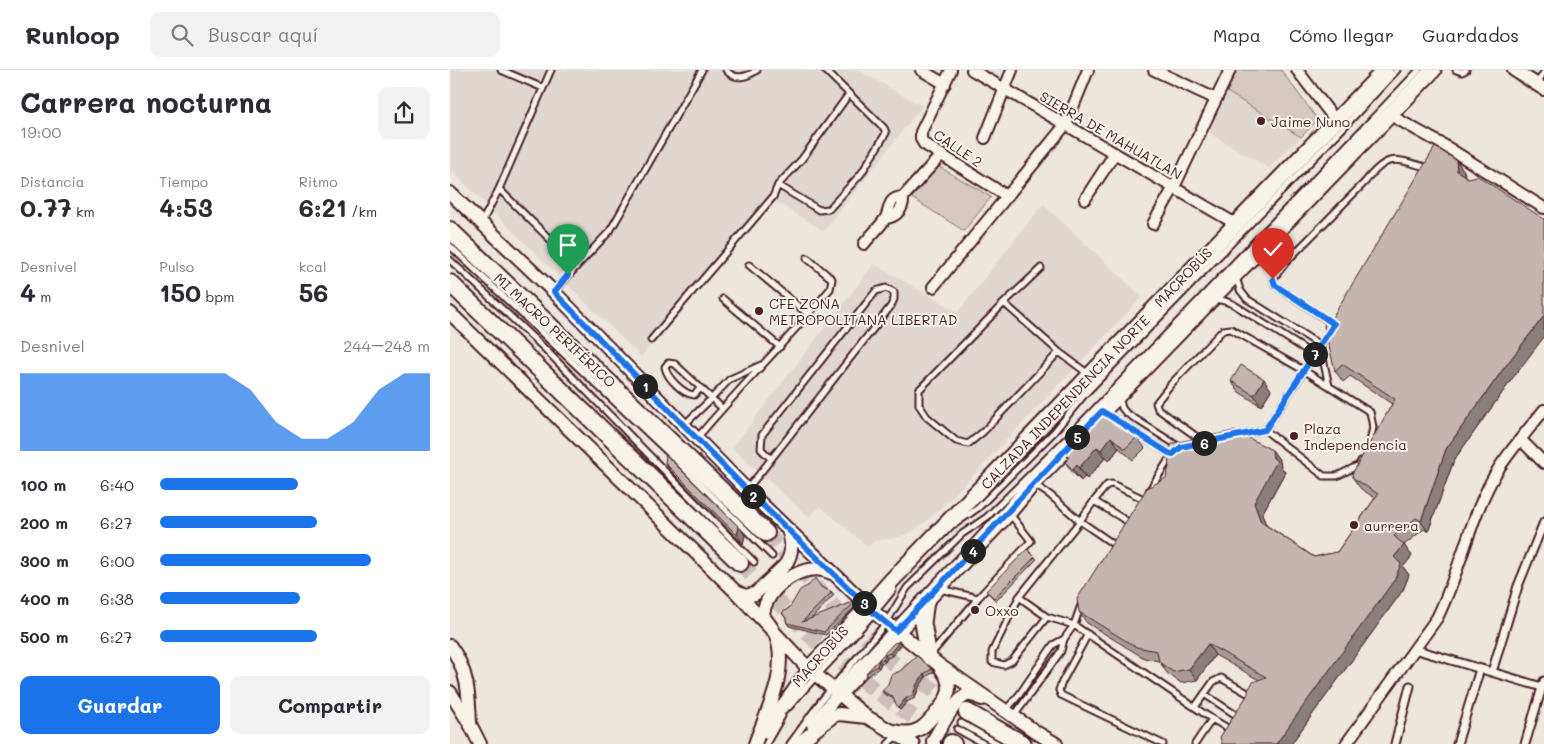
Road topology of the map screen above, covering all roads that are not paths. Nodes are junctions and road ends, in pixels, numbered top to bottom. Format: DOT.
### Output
graph roads {
  1 [pos="501,70"];
  2 [pos="517,70"];
  3 [pos="551,70"];
  4 [pos="702,70"];
  5 [pos="726,70"];
  6 [pos="757,70"];
  7 [pos="825,70"];
  8 [pos="921,70"];
  9 [pos="951,70"];
  10 [pos="972,70"];
  11 [pos="1012,70"];
  12 [pos="1088,70"];
  13 [pos="1154,70"];
  14 [pos="1230,70"];
  15 [pos="1297,70"];
  16 [pos="1385,70"];
  17 [pos="1397,70"];
  18 [pos="1420,70"];
  19 [pos="1433,70"];
  20 [pos="1456,70"];
  21 [pos="1466,70"];
  22 [pos="1514,70"];
  23 [pos="1544,72"];
  24 [pos="515,76"];
  25 [pos="945,84"];
  26 [pos="1540,86"];
  27 [pos="543,88"];
  28 [pos="1004,90"];
  29 [pos="849,94"];
  30 [pos="1216,99"];
  31 [pos="1390,115"];
  32 [pos="1336,121"];
  33 [pos="1066,124"];
  34 [pos="985,138"];
  35 [pos="1115,153"];
  36 [pos="941,155"];
  37 [pos="1435,161"];
  38 [pos="778,185"];
  39 [pos="1174,187"];
  40 [pos="499,189"];
  41 [pos="450,193"];
  42 [pos="1007,196"];
  43 [pos="1085,199"];
  44 [pos="1544,208"];
  45 [pos="482,223"];
  46 [pos="1153,224"];
  47 [pos="1236,224"];
  48 [pos="450,230"];
  49 [pos="864,244"];
  50 [pos="450,246"];
  51 [pos="807,258"];
  52 [pos="450,260"];
  53 [pos="748,265"];
  54 [pos="577,266"];
  55 [pos="1041,268"];
  56 [pos="1235,275"];
  57 [pos="450,283"];
  58 [pos="932,287"];
  59 [pos="554,292"];
  60 [pos="723,299"];
  61 [pos="1210,300"];
  62 [pos="1004,302"];
  63 [pos="450,313"];
  64 [pos="809,315"];
  65 [pos="1338,318"];
  66 [pos="1334,324"];
  67 [pos="651,340"];
  68 [pos="1320,345"];
  69 [pos="780,347"];
  70 [pos="1059,352"];
  71 [pos="1314,356"];
  72 [pos="764,364"];
  73 [pos="1305,371"];
  74 [pos="1090,375"];
  75 [pos="1329,386"];
  76 [pos="700,389"];
  77 [pos="1119,396"];
  78 [pos="711,400"];
  79 [pos="722,408"];
  80 [pos="1544,410"];
  81 [pos="1102,411"];
  82 [pos="683,426"];
  83 [pos="1265,430"];
  84 [pos="1232,437"];
  85 [pos="697,438"];
  86 [pos="1521,440"];
  87 [pos="1214,441"];
  88 [pos="1366,452"];
  89 [pos="1172,455"];
  90 [pos="1362,458"];
  91 [pos="771,459"];
  92 [pos="1544,463"];
  93 [pos="1032,484"];
  94 [pos="746,489"];
  95 [pos="1144,499"];
  96 [pos="1094,500"];
  97 [pos="1139,507"];
  98 [pos="1008,513"];
  99 [pos="1135,515"];
  100 [pos="1080,521"];
  101 [pos="1544,522"];
  102 [pos="1130,523"];
  103 [pos="786,528"];
  104 [pos="1125,530"];
  105 [pos="766,533"];
  106 [pos="1120,538"];
  107 [pos="1116,546"];
  108 [pos="1111,554"];
  109 [pos="772,556"];
  110 [pos="747,562"];
  111 [pos="836,575"];
  112 [pos="937,588"];
  113 [pos="735,591"];
  114 [pos="1019,597"];
  115 [pos="1084,597"];
  116 [pos="978,598"];
  117 [pos="926,599"];
  118 [pos="871,610"];
  119 [pos="1047,617"];
  120 [pos="1074,625"];
  121 [pos="891,627"];
  122 [pos="775,634"];
  123 [pos="1088,634"];
  124 [pos="1064,640"];
  125 [pos="450,646"];
  126 [pos="1414,649"];
  127 [pos="934,661"];
  128 [pos="1480,669"];
  129 [pos="812,672"];
  130 [pos="1492,672"];
  131 [pos="1543,684"];
  132 [pos="1410,686"];
  133 [pos="835,690"];
  134 [pos="450,692"];
  135 [pos="1204,694"];
  136 [pos="1252,703"];
  137 [pos="1195,707"];
  138 [pos="1007,711"];
  139 [pos="1247,711"];
  140 [pos="867,717"];
  141 [pos="964,718"];
  142 [pos="1212,719"];
  143 [pos="1242,719"];
  144 [pos="470,724"];
  145 [pos="1234,732"];
  146 [pos="890,736"];
  147 [pos="1230,738"];
  148 [pos="954,739"];
  149 [pos="480,744"];
  150 [pos="756,744"];
  151 [pos="766,744"];
  152 [pos="790,744"];
  153 [pos="798,744"];
  154 [pos="913,744"];
  155 [pos="934,744"];
  156 [pos="984,744"];
  157 [pos="998,744"];
  158 [pos="1023,744"];
  159 [pos="1056,744"];
  160 [pos="1163,744"];
  161 [pos="1196,744"];
  162 [pos="1346,744"];
  163 [pos="1394,744"];
  164 [pos="1457,744"];
  165 [pos="1524,744"];
  1 -- 24 [label="lane"];
  2 -- 24 [label="lane"];
  3 -- 27 [label="lane"];
  4 -- 54 [label="lane"];
  5 -- 6 [label="lane"];
  7 -- 29 [label="lane"];
  8 -- 25 [label="street"];
  9 -- 25 [label="street, CALLE 2"];
  10 -- 28 [label="street, SIERRA DE MAHUATLAN"];
  11 -- 28 [label="street"];
  12 -- 33 [label="street"];
  13 -- 30 [label="street"];
  14 -- 30 [label="street"];
  15 -- 32 [label="street"];
  16 -- 32 [label="main road, CALZADA INDEPENDENCIA NORTE"];
  17 -- 118 [label="lane, MACROBÚS"];
  18 -- 121 [label="lane, MACROBÚS"];
  19 -- 31 [label="main road"];
  20 -- 21 [label="lane"];
  22 -- 26 [label="street"];
  23 -- 26 [label="lane"];
  24 -- 27 [label="lane"];
  25 -- 36 [label="street, CALLE 2"];
  27 -- 40 [label="lane"];
  28 -- 33 [label="street, SIERRA DE MAHUATLAN"];
  28 -- 34 [label="street"];
  29 -- 38 [label="lane"];
  29 -- 38 [label="lane"];
  30 -- 39 [label="street"];
  31 -- 44 [label="street"];
  31 -- 56 [label="main road"];
  32 -- 47 [label="main road, CALZADA INDEPENDENCIA NORTE"];
  33 -- 35 [label="street, SIERRA DE MAHUATLAN"];
  33 -- 42 [label="street"];
  35 -- 39 [label="street, SIERRA DE MAHUATLAN"];
  35 -- 43 [label="street"];
  36 -- 42 [label="street, CALLE 2"];
  36 -- 49 [label="street"];
  37 -- 66 [label="lane"];
  38 -- 67 [label="lane"];
  39 -- 46 [label="street"];
  39 -- 47 [label="street, SIERRA DE MAHUATLAN"];
  40 -- 45 [label="lane"];
  40 -- 54 [label="lane"];
  41 -- 45 [label="street"];
  42 -- 58 [label="street"];
  45 -- 59 [label="street"];
  47 -- 74 [label="main road, CALZADA INDEPENDENCIA NORTE"];
  48 -- 105 [label="highway"];
  50 -- 109 [label="lane, MI MACRO PERIFÉRICO"];
  51 -- 64 [label="lane"];
  52 -- 110 [label="lane, MI MACRO PERIFÉRICO"];
  53 -- 64 [label="lane"];
  54 -- 59 [label="lane"];
  55 -- 62 [label="lane"];
  56 -- 61 [label="main road"];
  56 -- 68 [label="lane"];
  57 -- 110 [label="highway"];
  59 -- 82 [label="street"];
  60 -- 69 [label="lane"];
  61 -- 71 [label="lane"];
  61 -- 77 [label="main road"];
  62 -- 70 [label="lane"];
  62 -- 70 [label="lane"];
  63 -- 113 [label="street"];
  64 -- 69 [label="lane"];
  65 -- 66 [label="lane"];
  66 -- 68 [label="lane"];
  68 -- 71 [label="lane"];
  68 -- 75 [label="lane"];
  69 -- 72 [label="lane"];
  70 -- 74 [label="lane"];
  71 -- 73 [label="lane"];
  72 -- 78 [label="lane"];
  72 -- 79 [label="lane"];
  73 -- 75 [label="lane"];
  73 -- 83 [label="lane"];
  73 -- 87 [label="lane"];
  74 -- 118 [label="main road, CALZADA INDEPENDENCIA NORTE"];
  75 -- 88 [label="lane"];
  76 -- 76 [label="lane"];
  76 -- 78 [label="lane"];
  77 -- 81 [label="main road"];
  77 -- 89 [label="lane"];
  78 -- 79 [label="lane"];
  78 -- 82 [label="lane"];
  79 -- 85 [label="lane"];
  80 -- 86 [label="street"];
  81 -- 89 [label="lane"];
  81 -- 93 [label="main road"];
  82 -- 85 [label="street"];
  83 -- 84 [label="lane"];
  83 -- 90 [label="lane"];
  85 -- 94 [label="street"];
  86 -- 92 [label="street"];
  86 -- 126 [label="street"];
  89 -- 95 [label="lane"];
  91 -- 91 [label="lane"];
  91 -- 94 [label="lane"];
  93 -- 98 [label="main road"];
  93 -- 100 [label="lane"];
  94 -- 103 [label="street"];
  95 -- 96 [label="lane"];
  95 -- 97 [label="lane"];
  96 -- 100 [label="lane"];
  96 -- 102 [label="lane"];
  98 -- 112 [label="main road"];
  98 -- 116 [label="lane"];
  99 -- 102 [label="lane"];
  100 -- 107 [label="lane"];
  100 -- 114 [label="lane"];
  101 -- 130 [label="street"];
  102 -- 104 [label="lane"];
  103 -- 111 [label="street"];
  103 -- 113 [label="street"];
  106 -- 107 [label="lane"];
  107 -- 108 [label="lane"];
  111 -- 118 [label="street"];
  111 -- 122 [label="street"];
  112 -- 116 [label="lane"];
  112 -- 117 [label="main road"];
  113 -- 122 [label="street"];
  114 -- 119 [label="lane"];
  114 -- 119 [label="lane"];
  115 -- 120 [label="lane"];
  116 -- 127 [label="lane"];
  117 -- 121 [label="main road"];
  117 -- 127 [label="main road"];
  118 -- 121 [label="street"];
  118 -- 129 [label="main road, CALZADA INDEPENDENCIA NORTE"];
  119 -- 120 [label="lane"];
  120 -- 123 [label="lane"];
  120 -- 124 [label="lane"];
  121 -- 127 [label="street"];
  121 -- 133 [label="main road"];
  122 -- 129 [label="street"];
  122 -- 150 [label="street"];
  123 -- 137 [label="lane"];
  123 -- 160 [label="lane"];
  124 -- 138 [label="lane"];
  124 -- 138 [label="lane"];
  125 -- 144 [label="street"];
  126 -- 128 [label="street"];
  126 -- 162 [label="street"];
  127 -- 138 [label="street"];
  127 -- 146 [label="street"];
  128 -- 130 [label="street"];
  128 -- 164 [label="street"];
  129 -- 133 [label="street"];
  129 -- 150 [label="street, CALZADA INDEPENDENCIA NORTE"];
  129 -- 151 [label="lane, MACROBÚS"];
  130 -- 131 [label="street"];
  131 -- 165 [label="street"];
  132 -- 163 [label="street"];
  133 -- 140 [label="street"];
  133 -- 152 [label="lane"];
  133 -- 153 [label="street"];
  134 -- 144 [label="street"];
  135 -- 136 [label="lane"];
  135 -- 137 [label="lane"];
  135 -- 143 [label="lane"];
  137 -- 142 [label="lane"];
  138 -- 155 [label="street"];
  138 -- 159 [label="street"];
  139 -- 143 [label="lane"];
  140 -- 146 [label="street"];
  140 -- 153 [label="street"];
  141 -- 157 [label="lane"];
  141 -- 158 [label="highway"];
  142 -- 145 [label="lane"];
  142 -- 161 [label="lane"];
  143 -- 145 [label="lane"];
  144 -- 149 [label="street"];
  145 -- 147 [label="lane"];
  146 -- 154 [label="street"];
  148 -- 156 [label="lane"];
}
